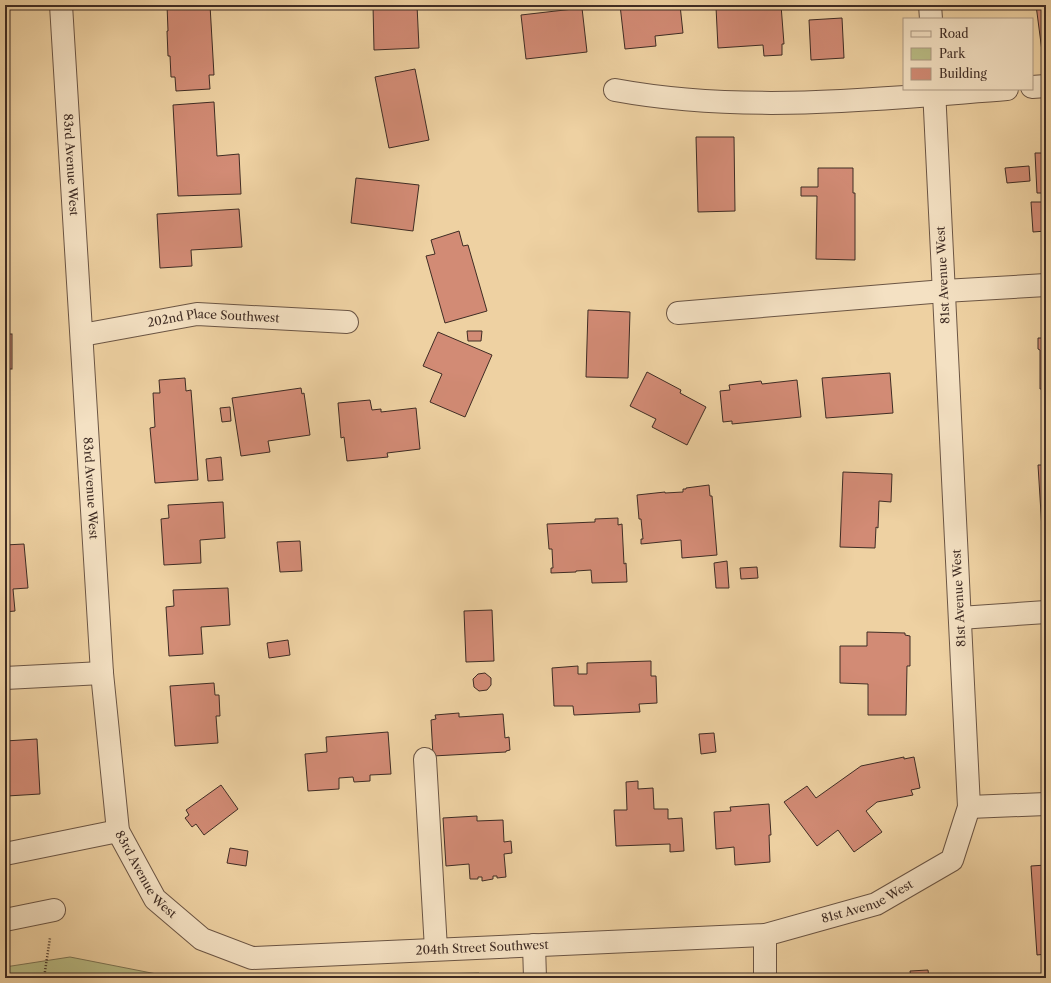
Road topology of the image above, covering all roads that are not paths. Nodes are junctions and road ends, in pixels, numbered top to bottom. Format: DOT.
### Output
graph roads {
  1 [pos="61,5"];
  2 [pos="930,5"];
  3 [pos="931,18"];
  4 [pos="1046,86"];
  5 [pos="1033,87"];
  6 [pos="615,90"];
  7 [pos="983,90"];
  8 [pos="934,92"];
  9 [pos="1046,285"];
  10 [pos="944,291"];
  11 [pos="678,313"];
  12 [pos="347,322"];
  13 [pos="82,336"];
  14 [pos="1046,612"];
  15 [pos="960,618"];
  16 [pos="102,673"];
  17 [pos="5,678"];
  18 [pos="425,759"];
  19 [pos="1046,804"];
  20 [pos="969,807"];
  21 [pos="118,831"];
  22 [pos="5,854"];
  23 [pos="54,910"];
  24 [pos="5,920"];
  25 [pos="765,935"];
  26 [pos="202,939"];
  27 [pos="534,945"];
  28 [pos="436,949"];
  29 [pos="535,978"];
  30 [pos="765,978"];
  1 -- 13 [label="street, 83rd Avenue West"];
  2 -- 3 [label="street"];
  4 -- 5 [label="street"];
  6 -- 8 [label="street"];
  7 -- 8 [label="street"];
  8 -- 10 [label="street, 81st Avenue West"];
  9 -- 10 [label="street"];
  10 -- 11 [label="street"];
  10 -- 15 [label="street, 81st Avenue West"];
  12 -- 13 [label="street, 202nd Place Southwest"];
  13 -- 16 [label="street, 83rd Avenue West"];
  14 -- 15 [label="street"];
  15 -- 20 [label="street, 81st Avenue West"];
  16 -- 17 [label="street"];
  16 -- 21 [label="street, 83rd Avenue West"];
  18 -- 28 [label="street"];
  19 -- 20 [label="street"];
  20 -- 25 [label="street, 81st Avenue West"];
  21 -- 22 [label="street"];
  21 -- 26 [label="street, 83rd Avenue West"];
  23 -- 24 [label="street"];
  25 -- 27 [label="street, 204th Street Southwest"];
  25 -- 30 [label="street"];
  26 -- 28 [label="street, 204th Street Southwest"];
  27 -- 28 [label="street, 204th Street Southwest"];
  27 -- 29 [label="street"];
}
